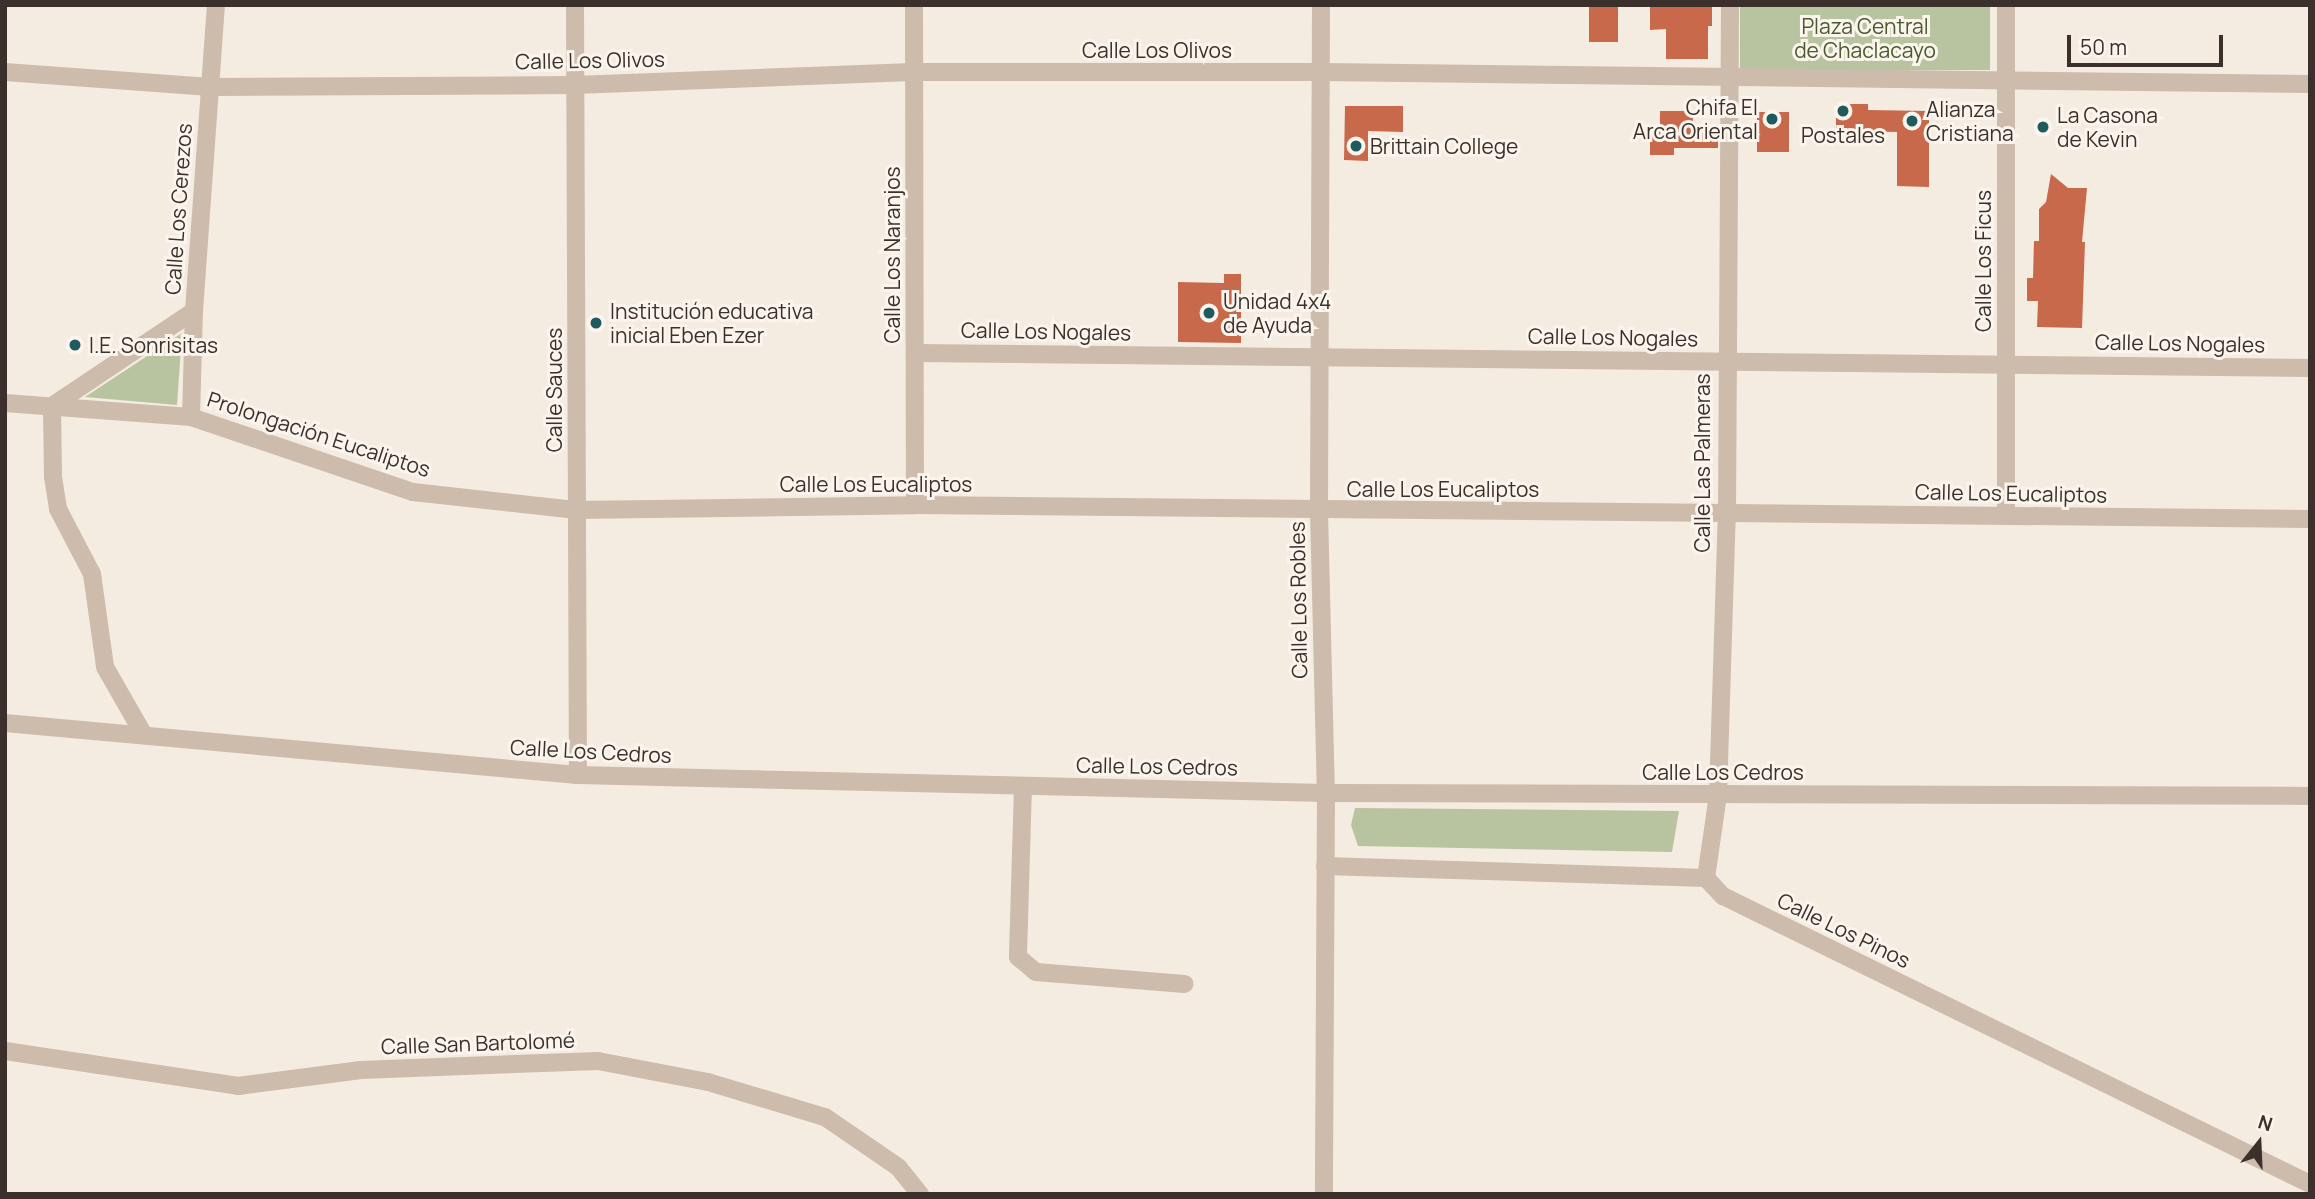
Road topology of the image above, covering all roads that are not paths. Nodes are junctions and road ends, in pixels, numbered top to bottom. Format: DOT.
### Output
graph roads {
  1 [pos="216,5"];
  2 [pos="575,5"];
  3 [pos="914,5"];
  4 [pos="1321,5"];
  5 [pos="1730,5"];
  6 [pos="2006,5"];
  7 [pos="5,72"];
  8 [pos="913,72"];
  9 [pos="1321,72"];
  10 [pos="1730,77"];
  11 [pos="2005,81"];
  12 [pos="2310,84"];
  13 [pos="575,85"];
  14 [pos="210,87"];
  15 [pos="194,311"];
  16 [pos="915,353"];
  17 [pos="1321,356"];
  18 [pos="1725,362"];
  19 [pos="2006,364"];
  20 [pos="2310,368"];
  21 [pos="5,403"];
  22 [pos="52,405"];
  23 [pos="191,417"];
  24 [pos="915,505"];
  25 [pos="577,510"];
  26 [pos="1319,511"];
  27 [pos="1727,514"];
  28 [pos="2006,516"];
  29 [pos="2310,519"];
  30 [pos="5,723"];
  31 [pos="144,735"];
  32 [pos="578,775"];
  33 [pos="1023,786"];
  34 [pos="1326,793"];
  35 [pos="1718,795"];
  36 [pos="2310,796"];
  37 [pos="1325,866"];
  38 [pos="1706,878"];
  39 [pos="1185,984"];
  40 [pos="5,1051"];
  41 [pos="2310,1184"];
  42 [pos="920,1194"];
  43 [pos="1324,1194"];
  1 -- 14 [label="street, Calle Los Cerezos"];
  2 -- 13 [label="street, Calle Sauces"];
  3 -- 8 [label="street, Calle Los Naranjos"];
  4 -- 9 [label="street, Calle Los Robles"];
  5 -- 10 [label="street, Calle Las Palmeras"];
  6 -- 11 [label="street, Calle Los Ficus"];
  7 -- 14 [label="street, Calle Los Olivos"];
  8 -- 9 [label="street, Calle Los Olivos"];
  8 -- 13 [label="street, Calle Los Olivos"];
  8 -- 16 [label="street, Calle Los Naranjos"];
  9 -- 10 [label="street, Calle Los Olivos"];
  9 -- 17 [label="street, Calle Los Robles"];
  10 -- 11 [label="street, Calle Los Olivos"];
  10 -- 18 [label="street, Calle Las Palmeras"];
  11 -- 12 [label="street, Calle Los Olivos"];
  11 -- 19 [label="street, Calle Los Ficus"];
  13 -- 14 [label="street, Calle Los Olivos"];
  13 -- 25 [label="street, Calle Sauces"];
  14 -- 15 [label="street, Calle Los Cerezos"];
  15 -- 22 [label="street"];
  15 -- 23 [label="street, Calle Los Cerezos"];
  16 -- 17 [label="street, Calle Los Nogales"];
  16 -- 24 [label="street, Calle Los Naranjos"];
  17 -- 18 [label="street, Calle Los Nogales"];
  17 -- 26 [label="street, Calle Los Robles"];
  18 -- 19 [label="street, Calle Los Nogales"];
  18 -- 27 [label="street, Calle Las Palmeras"];
  19 -- 20 [label="street, Calle Los Nogales"];
  19 -- 28 [label="street, Calle Los Ficus"];
  21 -- 22 [label="street, Prolongación Eucaliptos"];
  22 -- 23 [label="street, Prolongación Eucaliptos"];
  22 -- 31 [label="street"];
  23 -- 25 [label="street, Prolongación Eucaliptos"];
  24 -- 25 [label="street, Calle Los Eucaliptos"];
  24 -- 26 [label="street, Calle Los Eucaliptos"];
  25 -- 32 [label="street, Calle Sauces"];
  26 -- 27 [label="street, Calle Los Eucaliptos"];
  26 -- 34 [label="street, Calle Los Robles"];
  27 -- 28 [label="street, Calle Los Eucaliptos"];
  27 -- 35 [label="street, Calle Las Palmeras"];
  28 -- 29 [label="street, Calle Los Eucaliptos"];
  30 -- 31 [label="street, Calle Los Cedros"];
  31 -- 32 [label="street, Calle Los Cedros"];
  32 -- 33 [label="street, Calle Los Cedros"];
  33 -- 34 [label="street, Calle Los Cedros"];
  33 -- 39 [label="street"];
  34 -- 35 [label="street, Calle Los Cedros"];
  34 -- 37 [label="street, Calle Los Robles"];
  35 -- 36 [label="street, Calle Los Cedros"];
  35 -- 38 [label="street, Calle Las Palmeras"];
  37 -- 38 [label="street"];
  37 -- 43 [label="street, Calle Los Robles"];
  38 -- 41 [label="street, Calle Los Pinos"];
  40 -- 42 [label="street, Calle San Bartolomé"];
}
